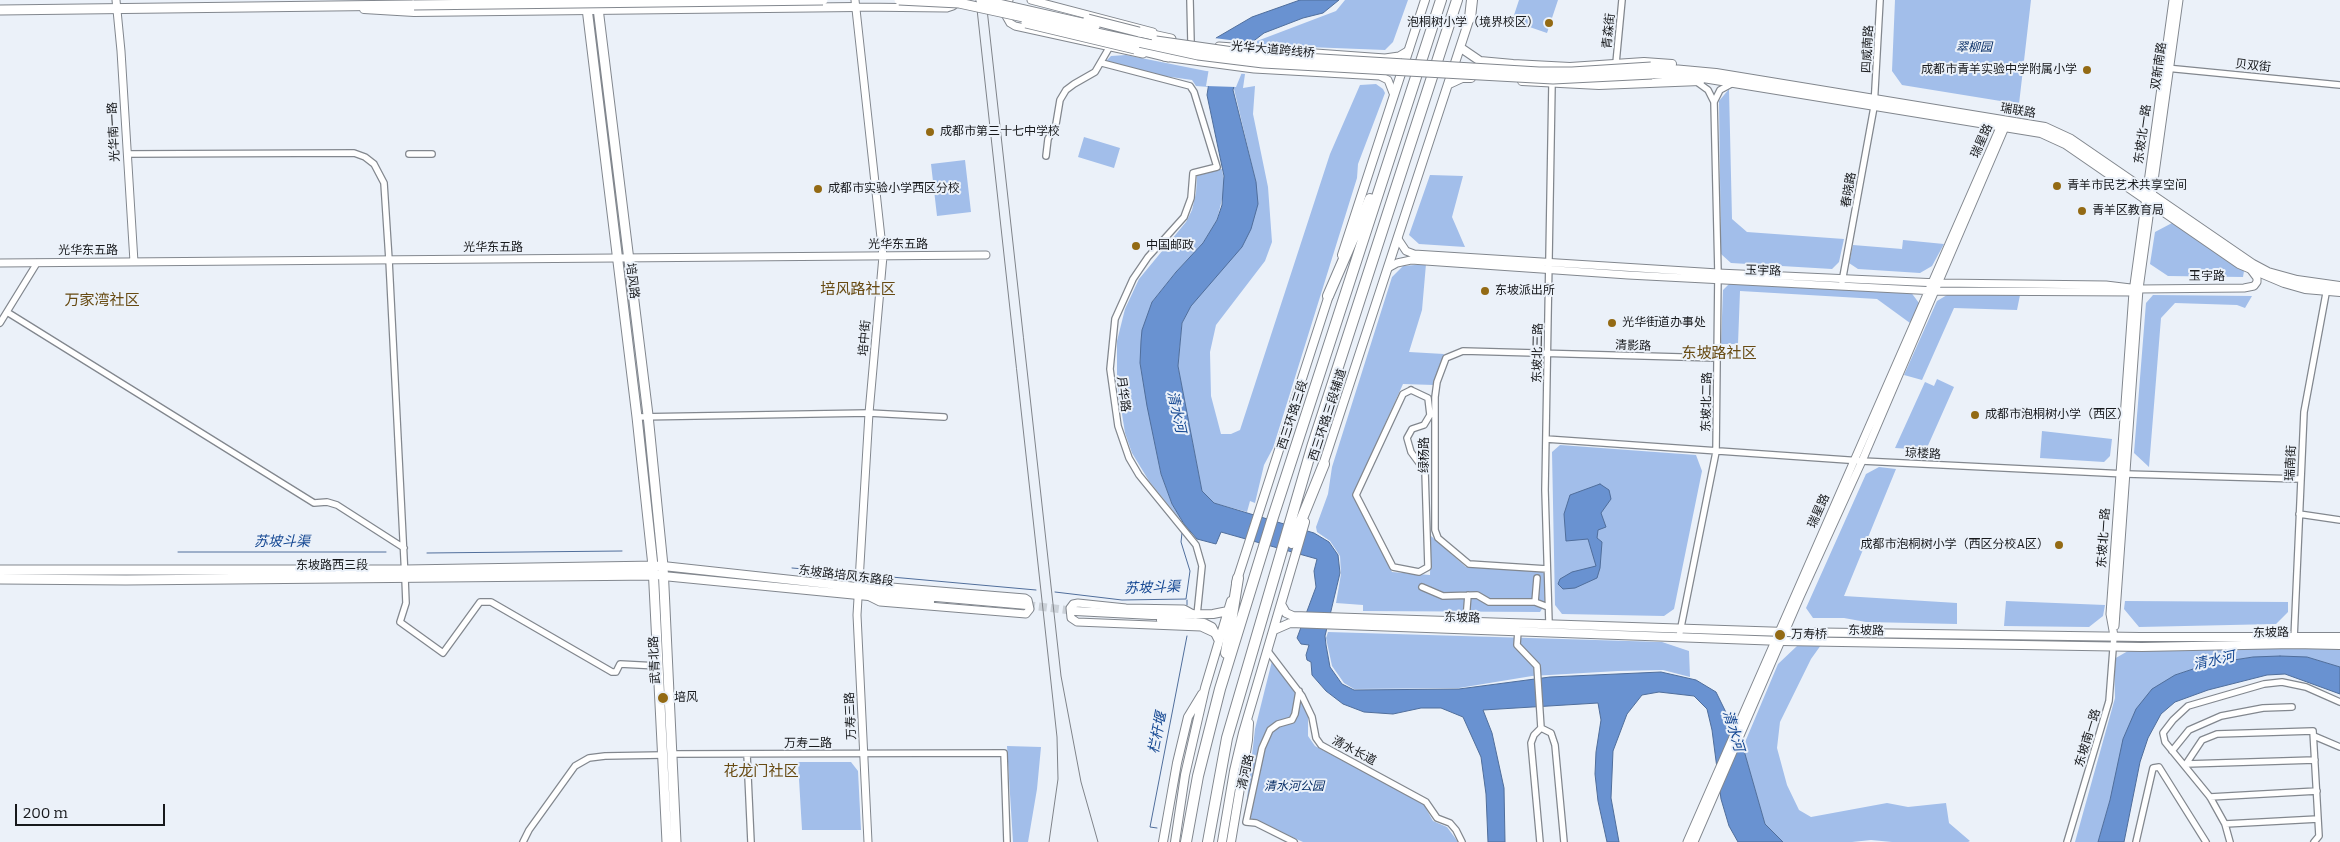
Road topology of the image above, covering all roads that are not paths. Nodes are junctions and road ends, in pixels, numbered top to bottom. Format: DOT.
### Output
graph roads {
  1 [pos="544,0"];
  2 [pos="823,0"];
  3 [pos="899,0"];
  4 [pos="981,0"];
  5 [pos="1008,0"];
  6 [pos="1032,0"];
  7 [pos="1190,0"];
  8 [pos="1425,0"];
  9 [pos="1441,0"];
  10 [pos="1457,0"];
  11 [pos="1474,0"];
  12 [pos="1622,0"];
  13 [pos="1880,0"];
  14 [pos="2173,0"];
  15 [pos="2179,0"];
  16 [pos="956,2"];
  17 [pos="856,3"];
  18 [pos="117,4"];
  19 [pos="586,4"];
  20 [pos="598,4"];
  21 [pos="332,7"];
  22 [pos="0,10"];
  23 [pos="530,10"];
  24 [pos="1470,18"];
  25 [pos="1171,39"];
  26 [pos="1191,42"];
  27 [pos="1109,48"];
  28 [pos="1460,48"];
  29 [pos="1409,50"];
  30 [pos="1168,57"];
  31 [pos="1480,61"];
  32 [pos="1102,63"];
  33 [pos="1616,63"];
  34 [pos="2166,68"];
  35 [pos="1651,70"];
  36 [pos="1474,78"];
  37 [pos="1725,78"];
  38 [pos="1696,81"];
  39 [pos="1736,83"];
  40 [pos="1449,84"];
  41 [pos="1552,84"];
  42 [pos="2340,85"];
  43 [pos="1393,93"];
  44 [pos="1714,102"];
  45 [pos="1874,103"];
  46 [pos="2003,124"];
  47 [pos="1394,143"];
  48 [pos="126,154"];
  49 [pos="409,154"];
  50 [pos="432,154"];
  51 [pos="1046,156"];
  52 [pos="2150,192"];
  53 [pos="2148,202"];
  54 [pos="1398,239"];
  55 [pos="1406,251"];
  56 [pos="986,255"];
  57 [pos="883,256"];
  58 [pos="616,258"];
  59 [pos="628,258"];
  60 [pos="389,260"];
  61 [pos="1403,261"];
  62 [pos="134,262"];
  63 [pos="0,263"];
  64 [pos="37,263"];
  65 [pos="1550,265"];
  66 [pos="1388,268"];
  67 [pos="2251,270"];
  68 [pos="1718,277"];
  69 [pos="1843,281"];
  70 [pos="1936,282"];
  71 [pos="2340,286"];
  72 [pos="2326,289"];
  73 [pos="1933,290"];
  74 [pos="2136,290"];
  75 [pos="2340,292"];
  76 [pos="1328,296"];
  77 [pos="7,312"];
  78 [pos="0,323"];
  79 [pos="1548,353"];
  80 [pos="1717,358"];
  81 [pos="1435,397"];
  82 [pos="1428,398"];
  83 [pos="869,413"];
  84 [pos="637,417"];
  85 [pos="648,417"];
  86 [pos="944,418"];
  87 [pos="1546,439"];
  88 [pos="1716,452"];
  89 [pos="1859,461"];
  90 [pos="1324,464"];
  91 [pos="2123,474"];
  92 [pos="2300,479"];
  93 [pos="2299,514"];
  94 [pos="2340,520"];
  95 [pos="1297,525"];
  96 [pos="404,548"];
  97 [pos="1288,553"];
  98 [pos="1547,569"];
  99 [pos="0,570"];
  100 [pos="653,571"];
  101 [pos="663,571"];
  102 [pos="405,574"];
  103 [pos="1238,578"];
  104 [pos="1537,578"];
  105 [pos="0,579"];
  106 [pos="1422,587"];
  107 [pos="875,589"];
  108 [pos="858,592"];
  109 [pos="1468,595"];
  110 [pos="868,596"];
  111 [pos="1535,602"];
  112 [pos="1281,604"];
  113 [pos="1548,607"];
  114 [pos="1228,611"];
  115 [pos="1196,615"];
  116 [pos="1294,620"];
  117 [pos="1341,620"];
  118 [pos="1466,620"];
  119 [pos="1549,623"];
  120 [pos="1680,628"];
  121 [pos="1274,630"];
  122 [pos="1518,632"];
  123 [pos="1782,632"];
  124 [pos="2114,636"];
  125 [pos="1217,637"];
  126 [pos="2340,637"];
  127 [pos="1679,638"];
  128 [pos="2294,640"];
  129 [pos="1778,641"];
  130 [pos="2340,645"];
  131 [pos="2113,646"];
  132 [pos="1267,650"];
  133 [pos="658,666"];
  134 [pos="1205,688"];
  135 [pos="1220,690"];
  136 [pos="1299,691"];
  137 [pos="2340,702"];
  138 [pos="2292,707"];
  139 [pos="1249,710"];
  140 [pos="1742,724"];
  141 [pos="1541,728"];
  142 [pos="2314,736"];
  143 [pos="2340,747"];
  144 [pos="2172,751"];
  145 [pos="747,754"];
  146 [pos="864,754"];
  147 [pos="668,755"];
  148 [pos="2315,760"];
  149 [pos="2317,791"];
  150 [pos="2210,797"];
  151 [pos="2318,819"];
  152 [pos="2225,824"];
  153 [pos="523,842"];
  154 [pos="667,842"];
  155 [pos="676,842"];
  156 [pos="751,842"];
  157 [pos="868,842"];
  158 [pos="1007,842"];
  159 [pos="1164,842"];
  160 [pos="1175,842"];
  161 [pos="1186,842"];
  162 [pos="1208,842"];
  163 [pos="1222,842"];
  164 [pos="1231,842"];
  165 [pos="1294,842"];
  166 [pos="1462,842"];
  167 [pos="1540,842"];
  168 [pos="1564,842"];
  169 [pos="1687,842"];
  170 [pos="1694,842"];
  171 [pos="2067,842"];
  172 [pos="2136,842"];
  173 [pos="2206,842"];
  174 [pos="2230,842"];
  175 [pos="2314,842"];
  1 -- 23 [label="main road"];
  2 -- 21 [label="main road, bridge"];
  3 -- 16 [label="main road, 光华大道跨线桥, bridge"];
  4 -- 35 [label="main road, 光华大道跨线桥, bridge"];
  5 -- 25 [label="main road, bridge"];
  5 -- 27 [label="street"];
  6 -- 25 [label="street"];
  7 -- 26 [label="street"];
  8 -- 29 [label="main road"];
  9 -- 47 [label="highway, 西三环路三段"];
  10 -- 95 [label="highway"];
  11 -- 24 [label="highway"];
  12 -- 33 [label="street, 青森街"];
  13 -- 45 [label="street, 四威南路"];
  14 -- 34 [label="street"];
  15 -- 34 [label="street, 双新南路"];
  16 -- 17 [label="street"];
  16 -- 30 [label="main road, bridge"];
  16 -- 35 [label="main road, 光华大道跨线桥, bridge"];
  17 -- 20 [label="main road"];
  17 -- 57 [label="street, 培中街"];
  18 -- 21 [label="main road"];
  18 -- 22 [label="main road"];
  18 -- 48 [label="street, 光华南一路"];
  19 -- 20 [label="main road"];
  19 -- 23 [label="main road"];
  19 -- 58 [label="main road, 培风路"];
  20 -- 59 [label="main road, 培风路"];
  21 -- 23 [label="main road"];
  24 -- 28 [label="main road, 西三环路三段辅道"];
  25 -- 26 [label="street"];
  26 -- 29 [label="street"];
  27 -- 30 [label="street"];
  27 -- 32 [label="street"];
  28 -- 31 [label="main road"];
  28 -- 40 [label="main road, 西三环路三段辅道"];
  29 -- 43 [label="main road"];
  30 -- 43 [label="street"];
  31 -- 33 [label="main road"];
  31 -- 36 [label="main road"];
  32 -- 51 [label="street"];
  32 -- 115 [label="street, 月华路"];
  33 -- 37 [label="main road"];
  34 -- 42 [label="street, 贝双街"];
  34 -- 52 [label="street, 双新南路"];
  35 -- 37 [label="main road, 瑞联路"];
  36 -- 40 [label="main road"];
  36 -- 41 [label="main road"];
  37 -- 38 [label="main road"];
  37 -- 39 [label="main road, 瑞联路"];
  37 -- 45 [label="main road, 瑞联路"];
  38 -- 41 [label="main road"];
  38 -- 44 [label="street"];
  39 -- 44 [label="street"];
  39 -- 45 [label="main road, 瑞联路"];
  40 -- 54 [label="main road, 西三环路三段辅道"];
  41 -- 65 [label="street, 东坡北三路"];
  43 -- 76 [label="main road"];
  44 -- 68 [label="street, 东坡北二路"];
  45 -- 46 [label="main road, 瑞联路"];
  45 -- 69 [label="street, 春晓路"];
  46 -- 52 [label="main road, 瑞联路"];
  46 -- 53 [label="main road, 瑞联路"];
  46 -- 70 [label="street, 瑞星路"];
  47 -- 76 [label="highway"];
  47 -- 135 [label="highway, 西三环路三段"];
  48 -- 60 [label="street"];
  48 -- 62 [label="street, 光华南一路"];
  49 -- 50 [label="street"];
  52 -- 53 [label="street, 东坡北一路"];
  52 -- 72 [label="main road, 瑞联路"];
  53 -- 67 [label="main road, 瑞联路"];
  53 -- 74 [label="street, 东坡北一路"];
  54 -- 55 [label="street"];
  54 -- 66 [label="main road, 西三环路三段辅道"];
  55 -- 61 [label="street"];
  55 -- 65 [label="street, 玉宇路"];
  56 -- 57 [label="street, 光华东五路"];
  57 -- 59 [label="street, 光华东五路"];
  57 -- 83 [label="street, 培中街"];
  58 -- 59 [label="street, 光华东五路"];
  58 -- 60 [label="street, 光华东五路"];
  58 -- 84 [label="main road, 培风路"];
  59 -- 85 [label="main road, 培风路"];
  60 -- 62 [label="street, 光华东五路"];
  60 -- 96 [label="street"];
  61 -- 65 [label="street, 玉宇路"];
  61 -- 66 [label="street, 玉宇路"];
  62 -- 64 [label="street, 光华东五路"];
  63 -- 64 [label="street, 光华东五路"];
  64 -- 77 [label="street"];
  65 -- 68 [label="street, 玉宇路"];
  65 -- 79 [label="street, 东坡北三路"];
  66 -- 90 [label="main road, 西三环路三段辅道"];
  67 -- 72 [label="main road, 瑞联路"];
  67 -- 74 [label="street, 玉宇路"];
  68 -- 69 [label="street, 玉宇路"];
  68 -- 80 [label="street, 东坡北二路"];
  69 -- 70 [label="street, 玉宇路"];
  69 -- 73 [label="street, 玉宇路"];
  70 -- 73 [label="street, 瑞星路"];
  70 -- 74 [label="street, 玉宇路"];
  71 -- 72 [label="main road, 瑞联路"];
  72 -- 75 [label="main road, 瑞联路"];
  72 -- 92 [label="street, 瑞南街"];
  73 -- 74 [label="street, 玉宇路"];
  73 -- 89 [label="street, 瑞星路"];
  74 -- 91 [label="street, 东坡北一路"];
  76 -- 103 [label="main road"];
  77 -- 78 [label="street"];
  77 -- 96 [label="street"];
  79 -- 80 [label="street, 清影路"];
  79 -- 81 [label="street, 绿杨路"];
  79 -- 87 [label="street, 东坡北三路"];
  80 -- 88 [label="street, 东坡北二路"];
  81 -- 82 [label="street"];
  81 -- 98 [label="street, 绿杨路"];
  82 -- 82 [label="street"];
  83 -- 85 [label="street"];
  83 -- 86 [label="street"];
  83 -- 108 [label="street, 培中街"];
  84 -- 85 [label="street"];
  84 -- 100 [label="main road, 培风路"];
  85 -- 101 [label="main road, 培风路"];
  87 -- 88 [label="street, 琼楼路"];
  87 -- 98 [label="street, 东坡北三路"];
  88 -- 89 [label="street, 琼楼路"];
  88 -- 120 [label="street, 东坡北二路"];
  89 -- 91 [label="street, 琼楼路"];
  89 -- 123 [label="street, 瑞星路"];
  90 -- 95 [label="highway"];
  91 -- 92 [label="street, 琼楼路"];
  91 -- 124 [label="street, 东坡北一路"];
  92 -- 93 [label="street, 瑞南街"];
  93 -- 94 [label="street"];
  93 -- 128 [label="street, 瑞南街"];
  95 -- 97 [label="highway"];
  96 -- 102 [label="street"];
  97 -- 112 [label="main road"];
  97 -- 162 [label="highway"];
  98 -- 113 [label="street, 东坡北三路"];
  99 -- 102 [label="main road, 东坡路西三段"];
  100 -- 101 [label="main road, 东坡路西三段"];
  100 -- 102 [label="main road, 东坡路西三段"];
  100 -- 133 [label="main road, 武青北路"];
  101 -- 108 [label="main road, 东坡路培风东路段"];
  101 -- 147 [label="main road, 武青北路"];
  102 -- 105 [label="main road, 东坡路西三段"];
  102 -- 133 [label="street"];
  103 -- 114 [label="main road"];
  103 -- 135 [label="highway"];
  104 -- 111 [label="street"];
  106 -- 109 [label="street"];
  107 -- 108 [label="main road, 东坡路培风东路段"];
  107 -- 110 [label="main road, 东坡路培风东路段"];
  107 -- 110 [label="street"];
  108 -- 110 [label="main road, 东坡路培风东路段"];
  108 -- 146 [label="street, 万寿三路"];
  109 -- 111 [label="street"];
  109 -- 118 [label="street"];
  111 -- 113 [label="street"];
  112 -- 116 [label="main road"];
  112 -- 121 [label="main road"];
  113 -- 119 [label="street, 东坡北三路"];
  114 -- 115 [label="main road"];
  114 -- 125 [label="main road"];
  115 -- 125 [label="main road"];
  115 -- 125 [label="street"];
  116 -- 117 [label="main road, 东坡路"];
  116 -- 121 [label="main road, 东坡路"];
  117 -- 118 [label="main road, 东坡路"];
  117 -- 122 [label="main road, 东坡路"];
  118 -- 119 [label="main road, 东坡路"];
  119 -- 120 [label="main road, 东坡路"];
  120 -- 123 [label="main road, 东坡路"];
  120 -- 127 [label="street, 东坡北二路"];
  121 -- 132 [label="main road"];
  122 -- 127 [label="main road, 东坡路"];
  122 -- 141 [label="street"];
  123 -- 124 [label="main road, 东坡路"];
  123 -- 129 [label="street, 瑞星路"];
  124 -- 128 [label="main road, 东坡路"];
  124 -- 131 [label="street, 东坡南一路"];
  125 -- 134 [label="main road"];
  126 -- 128 [label="main road, 东坡路"];
  127 -- 129 [label="main road, 东坡路"];
  128 -- 130 [label="main road, 东坡路"];
  128 -- 131 [label="main road, 东坡路"];
  129 -- 131 [label="main road, 东坡路"];
  129 -- 140 [label="street, 瑞星路"];
  131 -- 171 [label="street, 东坡南一路"];
  132 -- 136 [label="street, 清水长道"];
  132 -- 139 [label="main road"];
  133 -- 147 [label="main road, 武青北路"];
  134 -- 159 [label="main road"];
  134 -- 160 [label="main road"];
  135 -- 161 [label="highway, 西三环路三段"];
  136 -- 165 [label="street, 清河路"];
  136 -- 166 [label="street, 清水长道"];
  137 -- 144 [label="street"];
  138 -- 144 [label="street"];
  139 -- 163 [label="main road"];
  139 -- 164 [label="main road"];
  140 -- 169 [label="street"];
  140 -- 170 [label="street"];
  141 -- 167 [label="street"];
  141 -- 168 [label="street"];
  142 -- 143 [label="street"];
  142 -- 148 [label="street"];
  142 -- 148 [label="street"];
  144 -- 150 [label="street"];
  145 -- 146 [label="street, 万寿二路"];
  145 -- 147 [label="street, 万寿二路"];
  145 -- 156 [label="street"];
  146 -- 157 [label="street, 万寿三路"];
  146 -- 158 [label="street, 万寿二路"];
  147 -- 153 [label="street, 万寿二路"];
  147 -- 154 [label="main road, 武青北路"];
  147 -- 155 [label="main road, 武青北路"];
  148 -- 149 [label="street"];
  149 -- 150 [label="street"];
  149 -- 151 [label="street"];
  150 -- 152 [label="street"];
  151 -- 152 [label="street"];
  151 -- 175 [label="street"];
  152 -- 174 [label="street"];
  172 -- 173 [label="street"];
}
